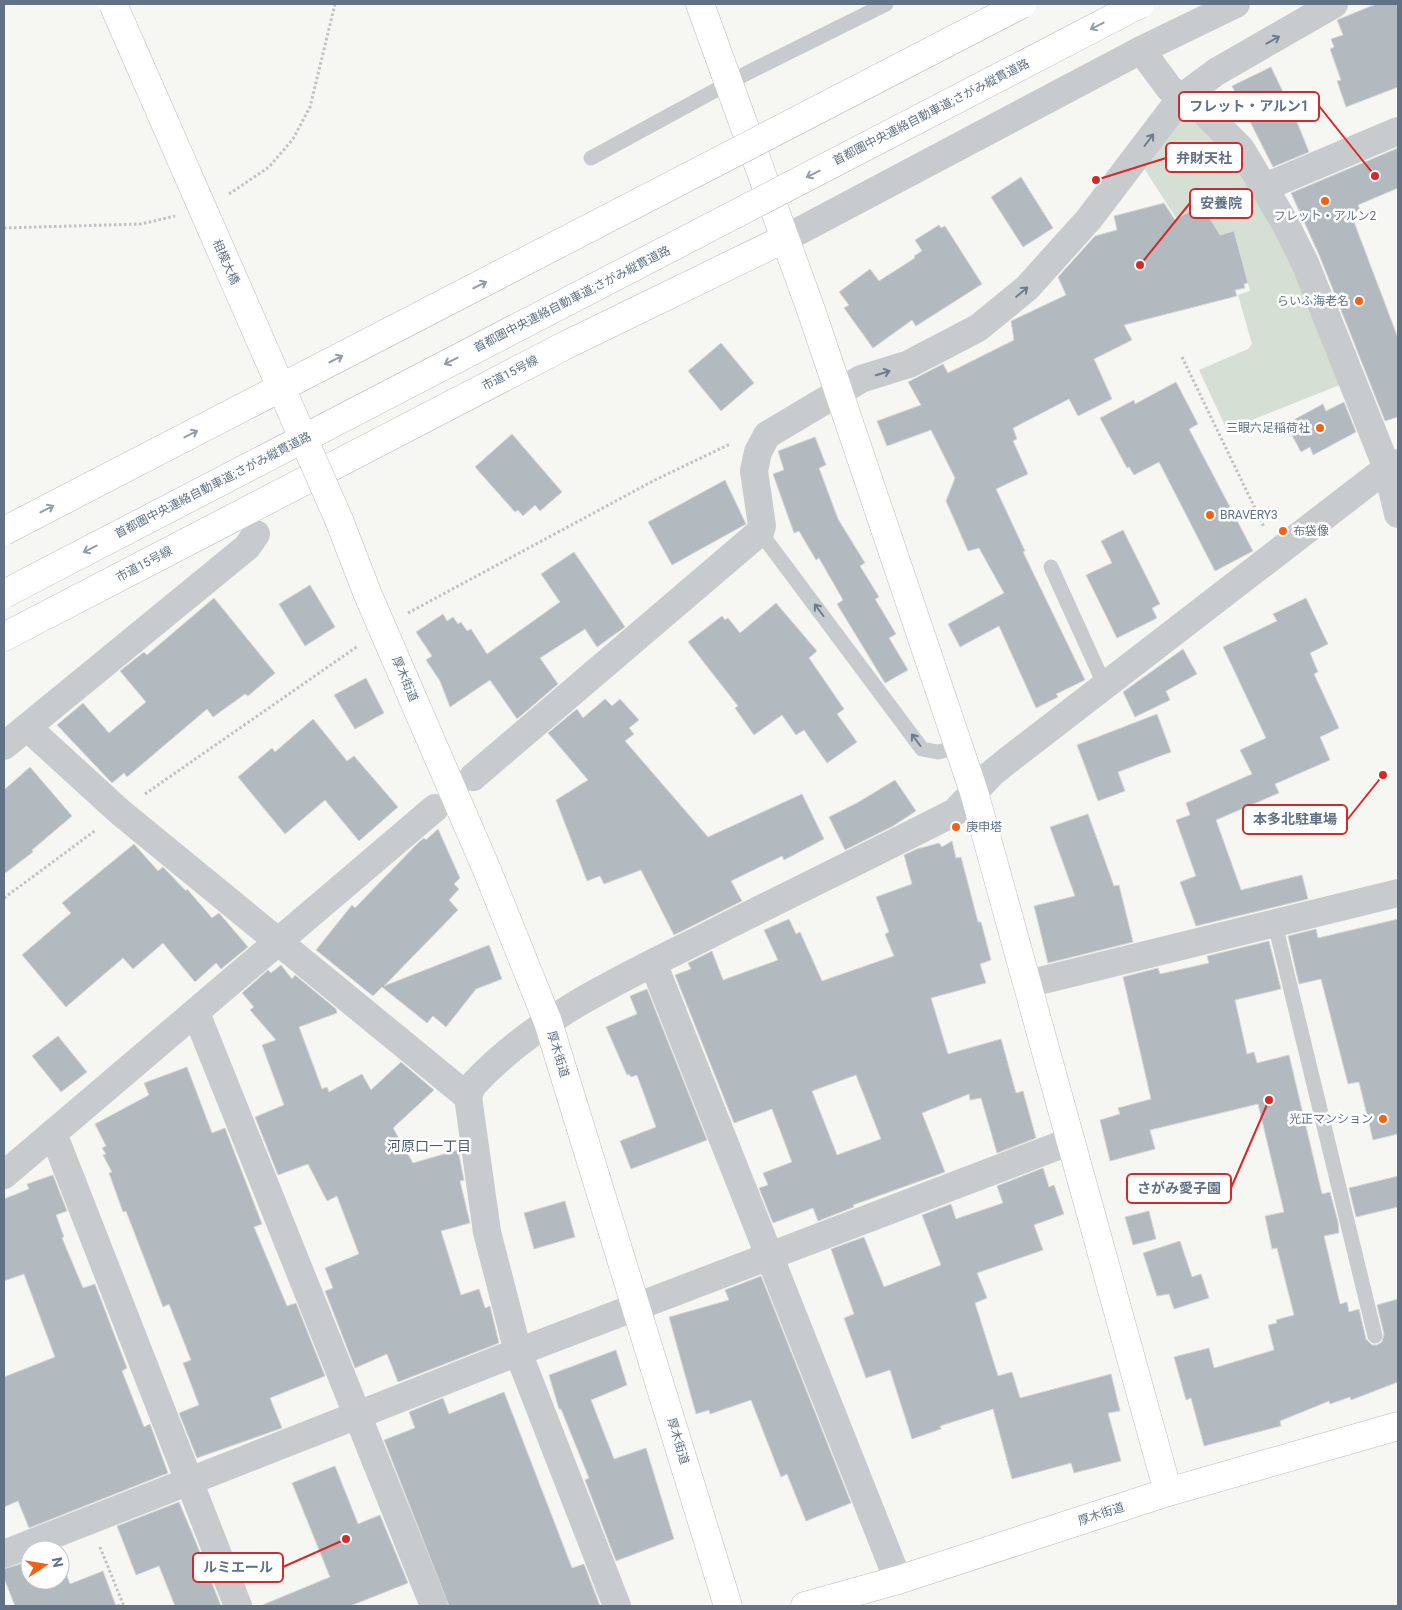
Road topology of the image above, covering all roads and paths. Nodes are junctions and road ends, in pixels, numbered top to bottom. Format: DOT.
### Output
graph roads {
  1 [pos="113,4"];
  2 [pos="700,4"];
  3 [pos="886,4"];
  4 [pos="1022,4"];
  5 [pos="1140,4"];
  6 [pos="1236,4"];
  7 [pos="1334,4"];
  8 [pos="1142,50"];
  9 [pos="725,76"];
  10 [pos="1181,98"];
  11 [pos="1398,131"];
  12 [pos="591,158"];
  13 [pos="1265,186"];
  14 [pos="784,239"];
  15 [pos="1182,357"];
  16 [pos="839,392"];
  17 [pos="767,435"];
  18 [pos="1393,465"];
  19 [pos="1398,514"];
  20 [pos="339,520"];
  21 [pos="4,531"];
  22 [pos="760,532"];
  23 [pos="256,534"];
  24 [pos="1277,551"];
  25 [pos="1051,567"];
  26 [pos="4,594"];
  27 [pos="401,617"];
  28 [pos="4,637"];
  29 [pos="363,643"];
  30 [pos="1105,686"];
  31 [pos="28,728"];
  32 [pos="4,746"];
  33 [pos="959,747"];
  34 [pos="474,777"];
  35 [pos="974,792"];
  36 [pos="435,808"];
  37 [pos="120,812"];
  38 [pos="1398,894"];
  39 [pos="4,898"];
  40 [pos="1275,924"];
  41 [pos="278,940"];
  42 [pos="653,963"];
  43 [pos="1027,984"];
  44 [pos="196,1013"];
  45 [pos="548,1022"];
  46 [pos="468,1097"];
  47 [pos="53,1132"];
  48 [pos="1071,1141"];
  49 [pos="4,1176"];
  50 [pos="769,1257"];
  51 [pos="636,1307"];
  52 [pos="1375,1336"];
  53 [pos="518,1352"];
  54 [pos="356,1416"];
  55 [pos="1398,1426"];
  56 [pos="188,1482"];
  57 [pos="1168,1492"];
  58 [pos="90,1521"];
  59 [pos="4,1554"];
  60 [pos="898,1580"];
  61 [pos="117,1606"];
  62 [pos="238,1606"];
  63 [pos="434,1606"];
  64 [pos="617,1606"];
  65 [pos="728,1606"];
  66 [pos="805,1606"];
  1 -- 20 [label="main road, 相模大橋, bridge"];
  2 -- 9 [label="main road"];
  3 -- 9 [label="lane"];
  21 -- 4 [label="main road, one-way, bridge"];
  5 -- 26 [label="main road, 首都圏中央連絡自動車道;さがみ縦貫道路, one-way, bridge"];
  6 -- 8 [label="street"];
  10 -- 7 [label="street, one-way"];
  8 -- 10 [label="street"];
  8 -- 14 [label="street"];
  9 -- 12 [label="lane"];
  9 -- 14 [label="main road"];
  10 -- 13 [label="street"];
  16 -- 10 [label="street, one-way"];
  11 -- 13 [label="street"];
  13 -- 18 [label="street"];
  14 -- 16 [label="main road"];
  14 -- 28 [label="main road, 市道15号線"];
  15 -- 24 [label="path"];
  16 -- 17 [label="street"];
  16 -- 33 [label="main road"];
  17 -- 22 [label="street"];
  17 -- 27 [label="path"];
  18 -- 19 [label="street"];
  18 -- 24 [label="street"];
  20 -- 45 [label="main road, 厚木街道"];
  33 -- 22 [label="lane, one-way"];
  22 -- 34 [label="street"];
  23 -- 31 [label="street"];
  24 -- 30 [label="street"];
  25 -- 30 [label="lane"];
  29 -- 37 [label="path"];
  30 -- 35 [label="street"];
  31 -- 32 [label="street"];
  31 -- 37 [label="street"];
  33 -- 35 [label="main road"];
  35 -- 42 [label="street"];
  35 -- 43 [label="main road"];
  36 -- 41 [label="street"];
  37 -- 39 [label="path"];
  37 -- 41 [label="street"];
  38 -- 40 [label="street"];
  40 -- 43 [label="street"];
  40 -- 52 [label="lane"];
  41 -- 44 [label="street"];
  41 -- 46 [label="street"];
  42 -- 45 [label="street"];
  42 -- 50 [label="street"];
  43 -- 48 [label="main road"];
  44 -- 47 [label="street"];
  44 -- 54 [label="street"];
  45 -- 46 [label="street"];
  45 -- 51 [label="main road, 厚木街道"];
  46 -- 53 [label="street"];
  47 -- 49 [label="street"];
  47 -- 56 [label="street"];
  48 -- 50 [label="street"];
  48 -- 57 [label="main road"];
  50 -- 51 [label="street"];
  50 -- 60 [label="street"];
  51 -- 53 [label="street"];
  51 -- 65 [label="main road, 厚木街道"];
  53 -- 54 [label="street"];
  53 -- 64 [label="street"];
  54 -- 56 [label="street"];
  54 -- 63 [label="street"];
  55 -- 57 [label="main road, 厚木街道"];
  56 -- 58 [label="street"];
  56 -- 62 [label="street"];
  57 -- 60 [label="main road, 厚木街道"];
  58 -- 59 [label="street"];
  58 -- 61 [label="path"];
  60 -- 66 [label="main road, 厚木街道"];
}
